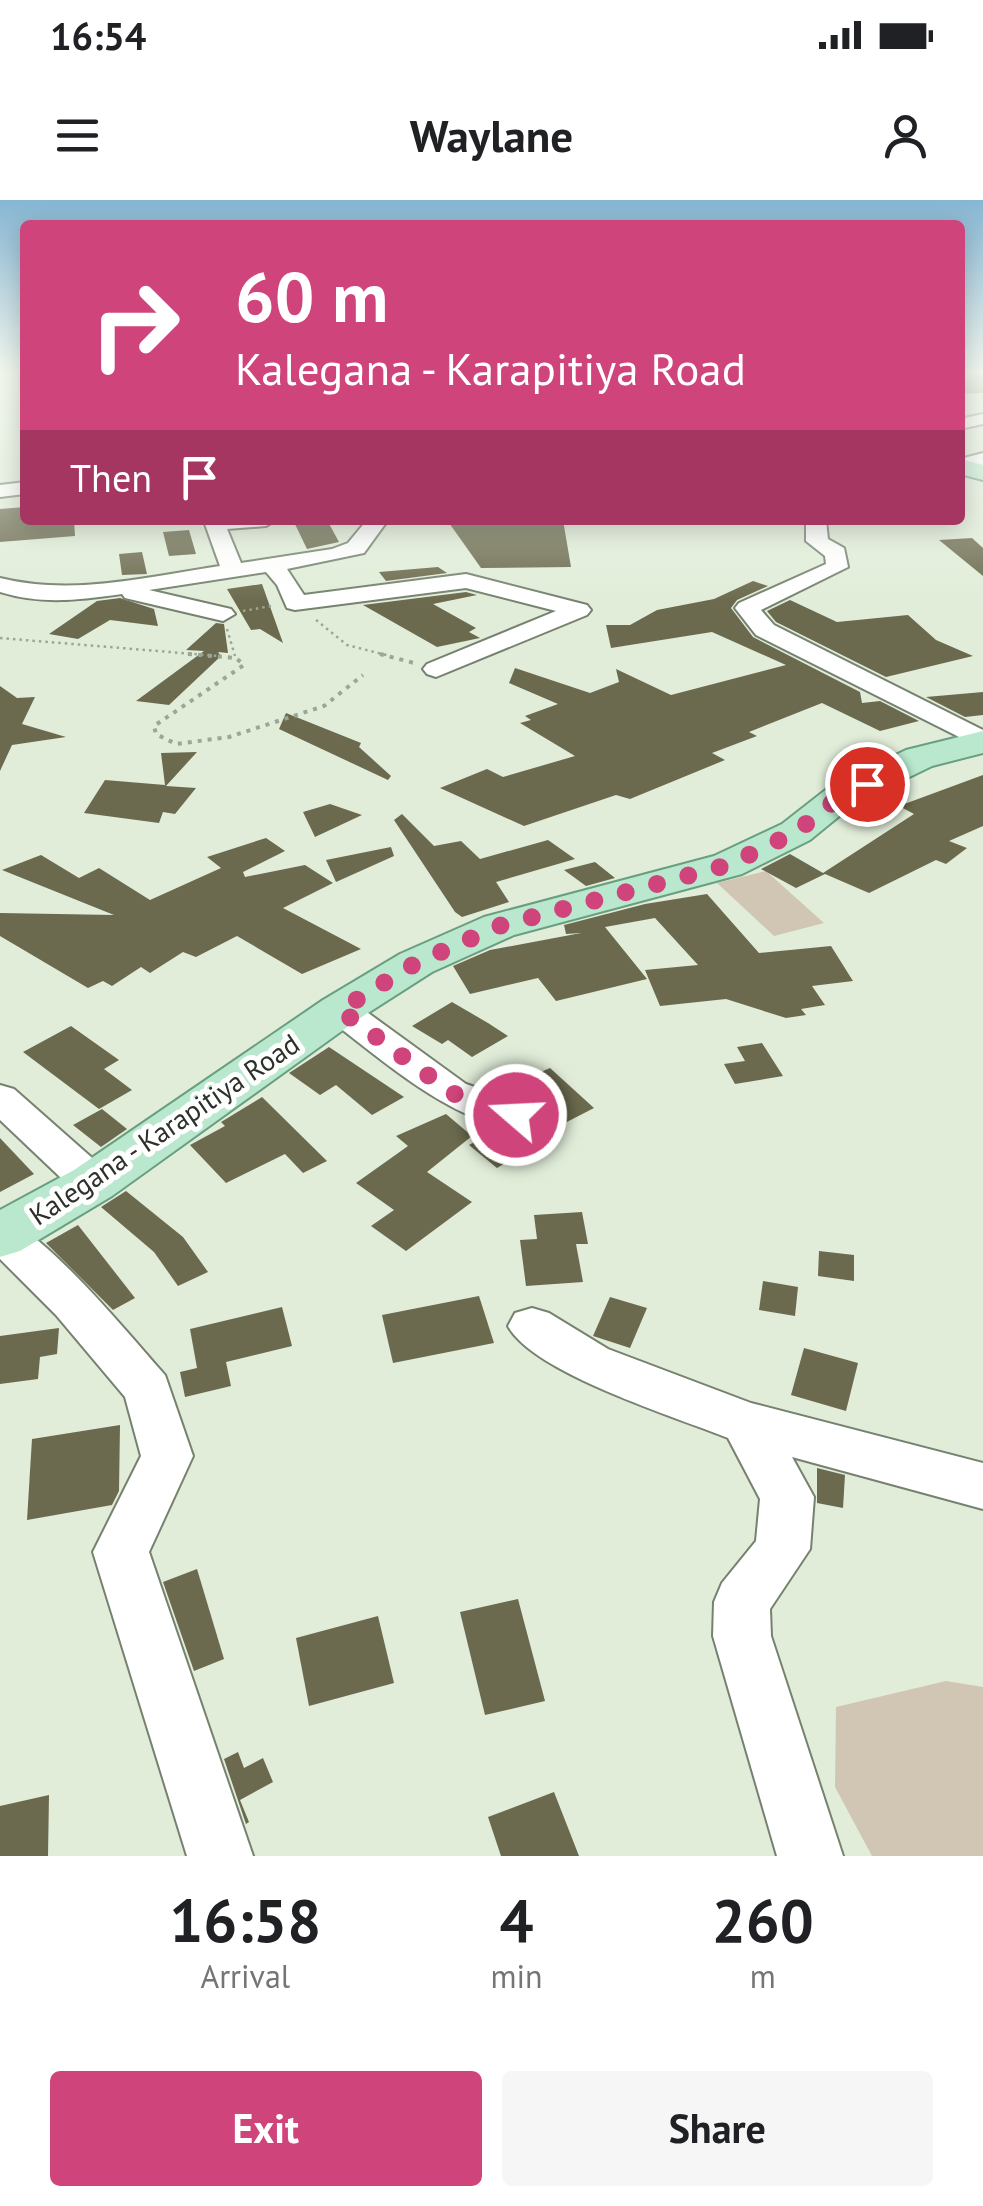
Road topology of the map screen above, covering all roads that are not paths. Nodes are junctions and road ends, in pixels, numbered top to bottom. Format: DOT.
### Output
graph roads {
  1 [pos="216,525"];
  2 [pos="374,525"];
  3 [pos="818,525"];
  4 [pos="270,564"];
  5 [pos="232,569"];
  6 [pos="0,585"];
  7 [pos="112,588"];
  8 [pos="223,614"];
  9 [pos="436,669"];
  10 [pos="983,742"];
  11 [pos="340,1010"];
  12 [pos="0,1098"];
  13 [pos="516,1115"];
  14 [pos="92,1184"];
  15 [pos="2,1235"];
  16 [pos="532,1326"];
  17 [pos="746,1423"];
  18 [pos="983,1486"];
  19 [pos="220,1856"];
  20 [pos="810,1856"];
  1 -- 5 [label="street"];
  2 -- 4 [label="street"];
  3 -- 10 [label="street"];
  4 -- 5 [label="street"];
  4 -- 9 [label="street"];
  5 -- 7 [label="street"];
  6 -- 7 [label="street"];
  7 -- 8 [label="street"];
  10 -- 11 [label="main road, Kalegana - Karapitiya Road"];
  11 -- 13 [label="street"];
  11 -- 14 [label="main road, Kalegana - Karapitiya Road"];
  12 -- 14 [label="street"];
  14 -- 15 [label="main road, Kalegana - Karapitiya Road"];
  15 -- 19 [label="street"];
  16 -- 17 [label="street"];
  17 -- 18 [label="street"];
  17 -- 20 [label="street"];
}
